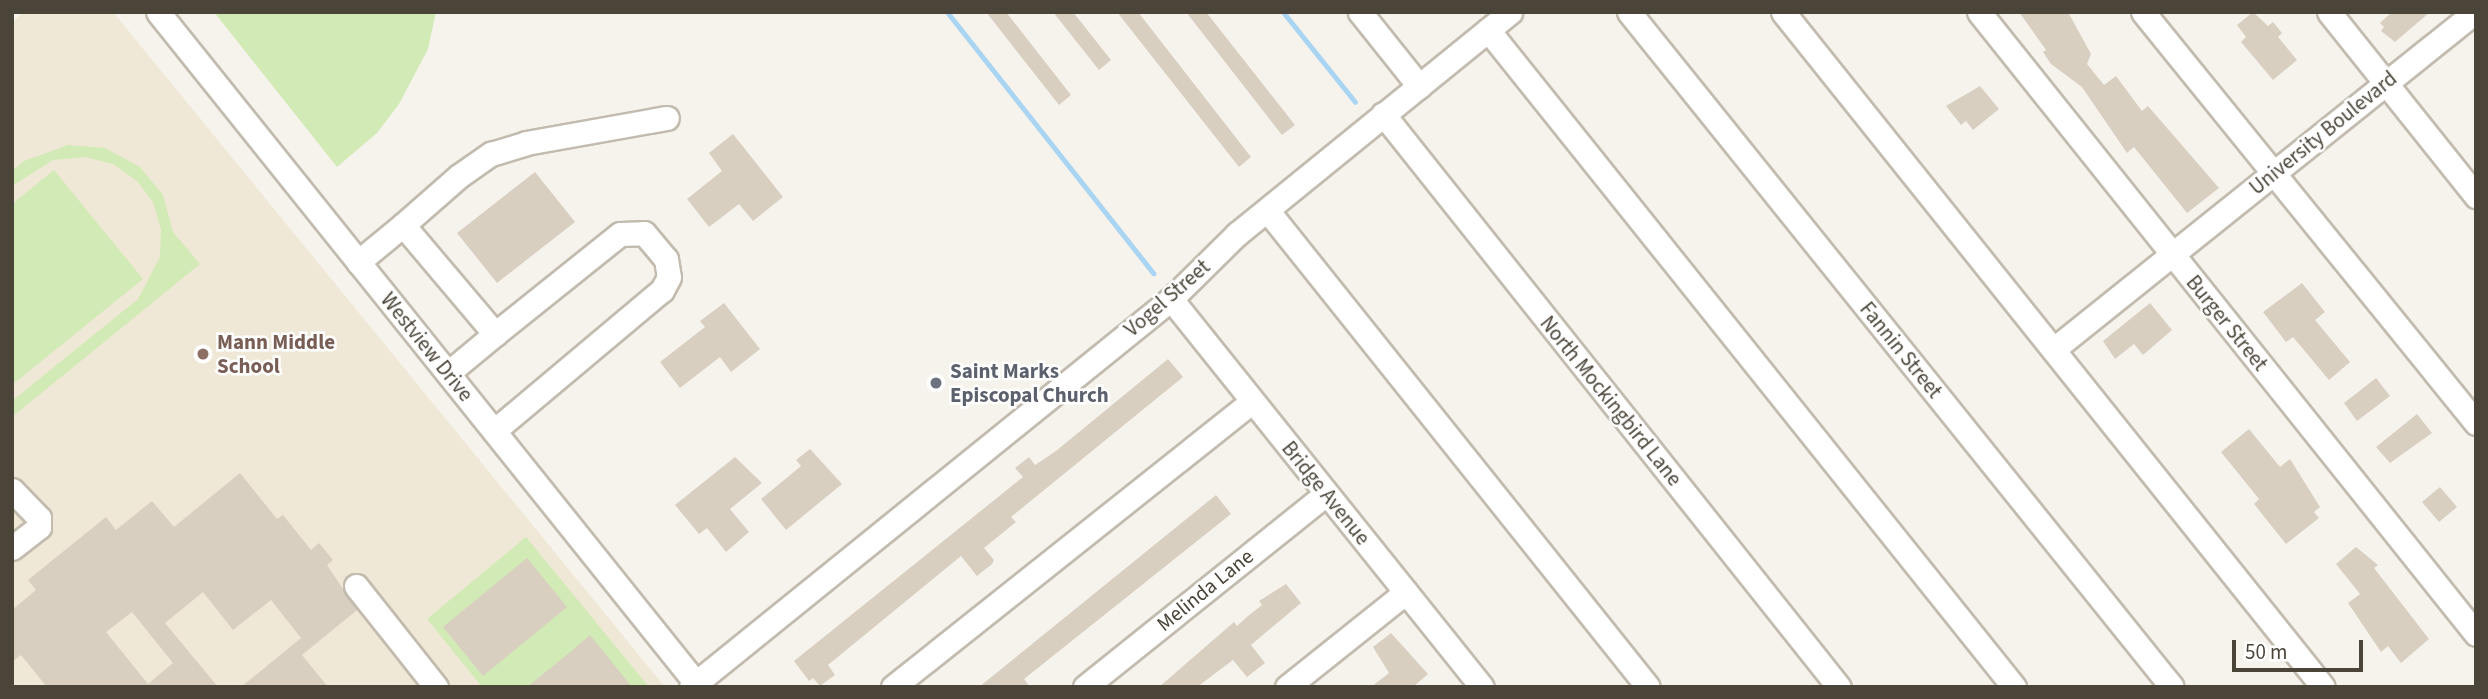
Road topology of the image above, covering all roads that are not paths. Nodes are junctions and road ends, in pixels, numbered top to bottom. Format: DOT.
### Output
graph roads {
  1 [pos="158,12"];
  2 [pos="1360,12"];
  3 [pos="1510,12"];
  4 [pos="1629,12"];
  5 [pos="1783,12"];
  6 [pos="1979,12"];
  7 [pos="2143,12"];
  8 [pos="2329,12"];
  9 [pos="2474,12"];
  10 [pos="1488,30"];
  11 [pos="2386,83"];
  12 [pos="1419,86"];
  13 [pos="1383,114"];
  14 [pos="667,118"];
  15 [pos="2274,174"];
  16 [pos="2476,196"];
  17 [pos="1267,210"];
  18 [pos="403,225"];
  19 [pos="2173,255"];
  20 [pos="358,262"];
  21 [pos="1171,299"];
  22 [pos="495,334"];
  23 [pos="2054,349"];
  24 [pos="448,373"];
  25 [pos="1252,401"];
  26 [pos="2476,423"];
  27 [pos="494,431"];
  28 [pos="12,490"];
  29 [pos="1326,494"];
  30 [pos="12,548"];
  31 [pos="356,586"];
  32 [pos="1406,592"];
  33 [pos="2476,634"];
  34 [pos="693,685"];
  35 [pos="436,687"];
  36 [pos="893,687"];
  37 [pos="1085,687"];
  38 [pos="1287,687"];
  39 [pos="1482,687"];
  40 [pos="1648,687"];
  41 [pos="1839,687"];
  42 [pos="2014,687"];
  43 [pos="2172,687"];
  44 [pos="2323,687"];
  1 -- 20 [label="street, Westview Drive"];
  2 -- 12 [label="street"];
  3 -- 10 [label="street, Vogel Street"];
  4 -- 43 [label="street, Fannin Street"];
  5 -- 23 [label="street"];
  6 -- 19 [label="street, Burger Street"];
  7 -- 15 [label="street"];
  8 -- 11 [label="street"];
  9 -- 11 [label="street, University Boulevard"];
  10 -- 12 [label="street, Vogel Street"];
  10 -- 42 [label="street"];
  11 -- 15 [label="street, University Boulevard"];
  11 -- 16 [label="street"];
  12 -- 13 [label="street, Vogel Street"];
  13 -- 17 [label="street, Vogel Street"];
  13 -- 41 [label="street, North Mockingbird Lane"];
  14 -- 18 [label="street"];
  15 -- 19 [label="street, University Boulevard"];
  15 -- 26 [label="street"];
  17 -- 21 [label="street, Vogel Street"];
  17 -- 40 [label="street"];
  18 -- 20 [label="street"];
  18 -- 22 [label="street"];
  19 -- 23 [label="street, University Boulevard"];
  19 -- 33 [label="street, Burger Street"];
  20 -- 24 [label="street, Westview Drive"];
  21 -- 25 [label="street, Bridge Avenue"];
  21 -- 34 [label="street, Vogel Street"];
  22 -- 24 [label="street"];
  22 -- 27 [label="street"];
  23 -- 44 [label="street"];
  24 -- 27 [label="street, Westview Drive"];
  25 -- 29 [label="street, Bridge Avenue"];
  25 -- 36 [label="street"];
  27 -- 34 [label="street, Westview Drive"];
  28 -- 30 [label="street"];
  29 -- 32 [label="street, Bridge Avenue"];
  29 -- 37 [label="street, Melinda Lane"];
  31 -- 35 [label="street"];
  32 -- 38 [label="street"];
  32 -- 39 [label="street, Bridge Avenue"];
}
